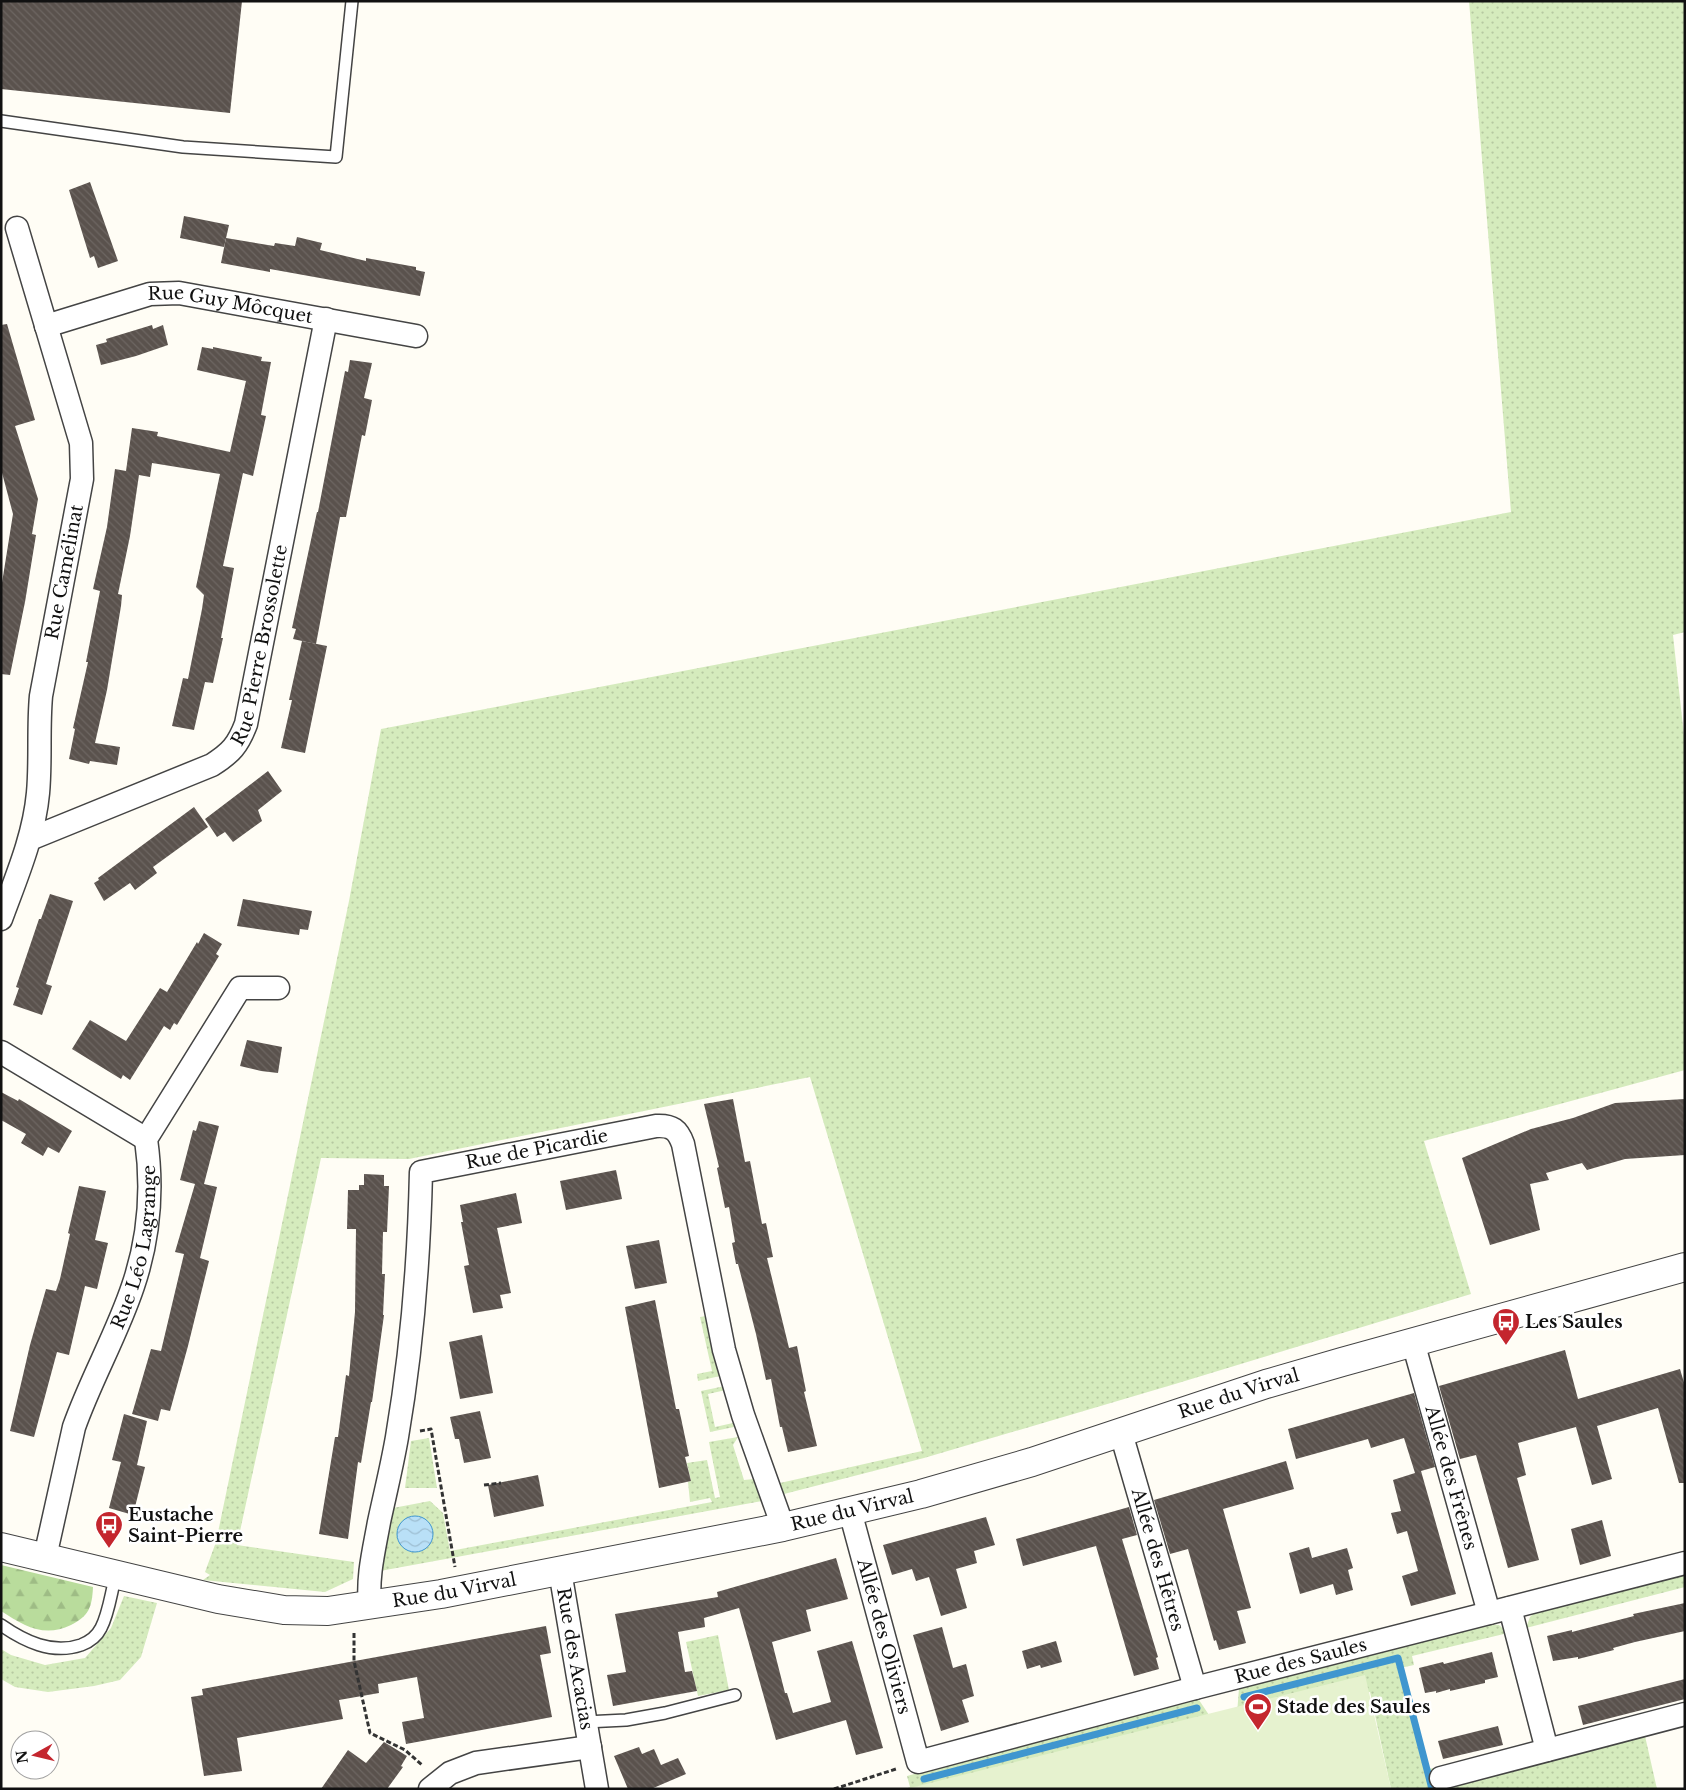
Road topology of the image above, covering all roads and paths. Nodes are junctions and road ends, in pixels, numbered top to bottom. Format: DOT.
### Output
graph roads {
  1 [pos="352,1"];
  2 [pos="1,121"];
  3 [pos="17,228"];
  4 [pos="326,319"];
  5 [pos="46,326"];
  6 [pos="416,336"];
  7 [pos="30,838"];
  8 [pos="1,919"];
  9 [pos="278,988"];
  10 [pos="1,1052"];
  11 [pos="146,1139"];
  12 [pos="1683,1274"];
  13 [pos="1413,1342"];
  14 [pos="1121,1433"];
  15 [pos="397,1434"];
  16 [pos="501,1482"];
  17 [pos="484,1485"];
  18 [pos="850,1511"];
  19 [pos="782,1526"];
  20 [pos="1,1547"];
  21 [pos="44,1558"];
  22 [pos="1685,1562"];
  23 [pos="560,1571"];
  24 [pos="116,1575"];
  25 [pos="459,1590"];
  26 [pos="362,1606"];
  27 [pos="1500,1611"];
  28 [pos="1,1625"];
  29 [pos="1195,1688"];
  30 [pos="735,1695"];
  31 [pos="1685,1714"];
  32 [pos="585,1722"];
  33 [pos="590,1747"];
  34 [pos="1547,1750"];
  35 [pos="918,1762"];
  36 [pos="1442,1778"];
  37 [pos="435,1785"];
  38 [pos="597,1789"];
  39 [pos="834,1789"];
  1 -- 2 [label="lane"];
  3 -- 5 [label="street, Rue Camélinat"];
  4 -- 5 [label="street, Rue Guy Môcquet"];
  4 -- 6 [label="street, Rue Guy Môcquet"];
  4 -- 7 [label="street, Rue Pierre Brossolette"];
  5 -- 7 [label="street, Rue Camélinat"];
  7 -- 8 [label="street, Rue Camélinat"];
  9 -- 11 [label="street, Rue Léo Lagrange"];
  10 -- 11 [label="street"];
  11 -- 21 [label="street, Rue Léo Lagrange"];
  12 -- 13 [label="street, Rue du Virval"];
  13 -- 14 [label="street, Rue du Virval"];
  13 -- 27 [label="street, Allée des Frênes"];
  14 -- 18 [label="street, Rue du Virval"];
  14 -- 29 [label="street, Allée des Hêtres"];
  15 -- 19 [label="street, Rue de Picardie"];
  15 -- 25 [label="path"];
  15 -- 26 [label="street, Rue de Picardie"];
  16 -- 17 [label="path"];
  18 -- 19 [label="street, Rue du Virval"];
  18 -- 35 [label="street, Allée des Oliviers"];
  19 -- 23 [label="street, Rue du Virval"];
  20 -- 21 [label="street, Rue du Virval"];
  21 -- 24 [label="street, Rue du Virval"];
  22 -- 27 [label="street, Rue des Saules"];
  23 -- 25 [label="street, Rue du Virval"];
  23 -- 32 [label="street, Rue des Acacias"];
  24 -- 26 [label="street, Rue du Virval"];
  24 -- 28 [label="lane"];
  25 -- 26 [label="street, Rue du Virval"];
  26 -- 37 [label="path"];
  27 -- 29 [label="street, Rue des Saules"];
  27 -- 34 [label="street, Allée des Frênes"];
  29 -- 35 [label="street, Rue des Saules"];
  30 -- 32 [label="lane"];
  31 -- 34 [label="street"];
  32 -- 33 [label="street, Rue des Acacias"];
  33 -- 37 [label="street, Rue des Acacias"];
  33 -- 38 [label="street, Rue des Acacias"];
  34 -- 36 [label="street"];
  35 -- 39 [label="path"];
}
